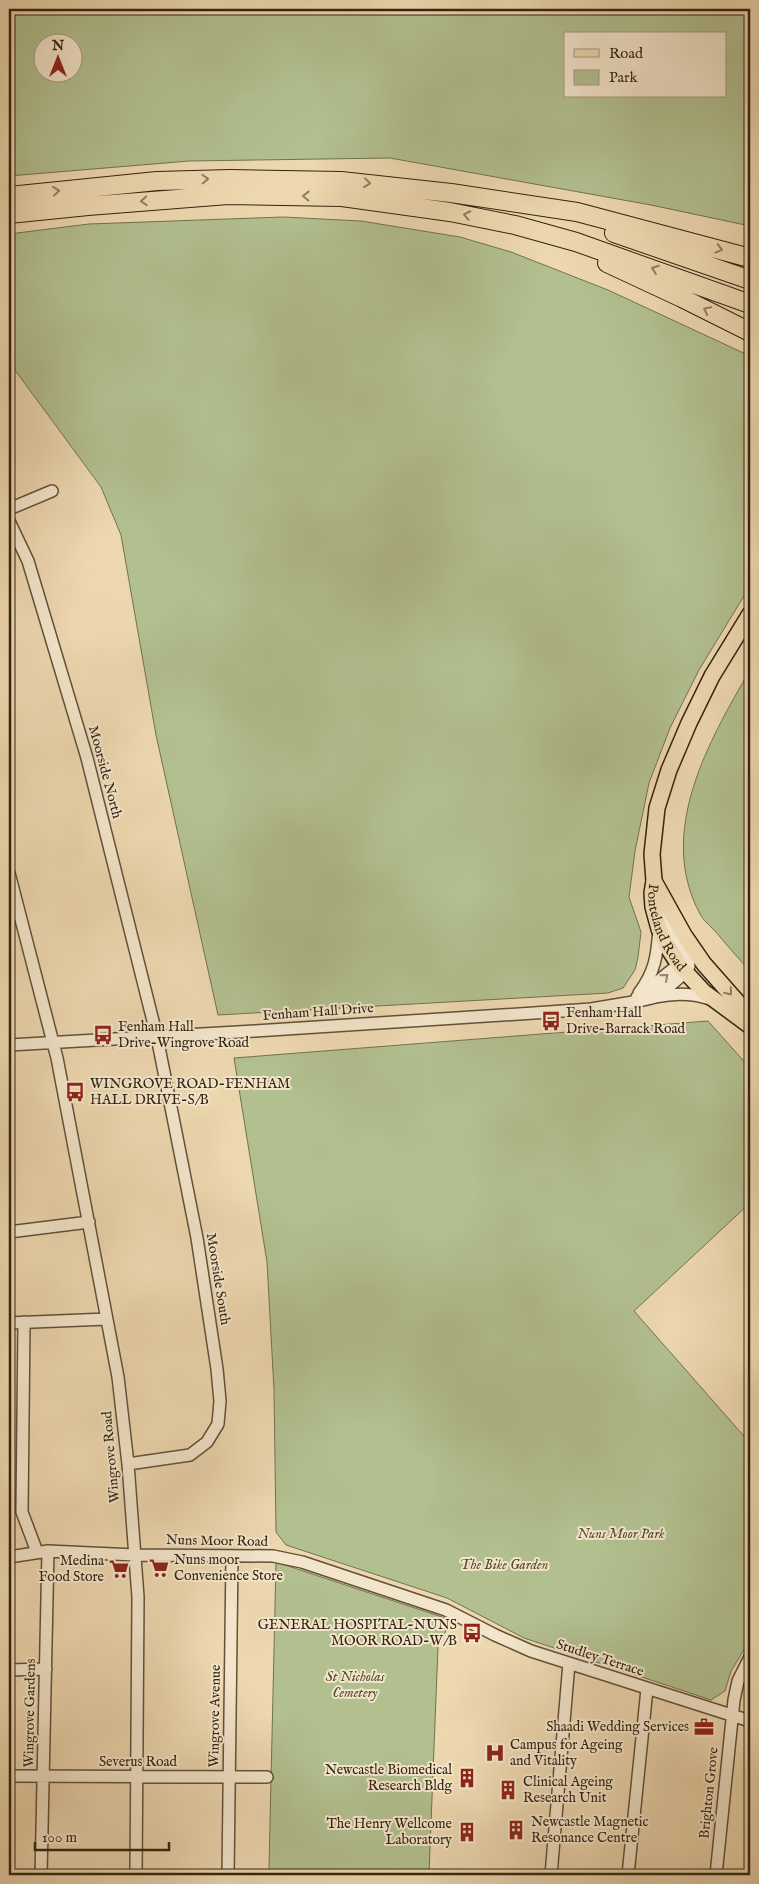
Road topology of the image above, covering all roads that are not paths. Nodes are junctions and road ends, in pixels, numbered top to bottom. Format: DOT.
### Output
graph roads {
  1 [pos="14,194"];
  2 [pos="518,204"];
  3 [pos="9,214"];
  4 [pos="515,225"];
  5 [pos="750,258"];
  6 [pos="750,280"];
  7 [pos="750,304"];
  8 [pos="750,332"];
  9 [pos="52,491"];
  10 [pos="9,509"];
  11 [pos="9,521"];
  12 [pos="750,614"];
  13 [pos="9,873"];
  14 [pos="656,884"];
  15 [pos="659,929"];
  16 [pos="704,964"];
  17 [pos="685,966"];
  18 [pos="652,998"];
  19 [pos="632,1001"];
  20 [pos="716,1002"];
  21 [pos="749,1024"];
  22 [pos="157,1037"];
  23 [pos="53,1042"];
  24 [pos="9,1045"];
  25 [pos="89,1222"];
  26 [pos="9,1232"];
  27 [pos="107,1319"];
  28 [pos="24,1322"];
  29 [pos="9,1323"];
  30 [pos="128,1464"];
  31 [pos="42,1552"];
  32 [pos="135,1555"];
  33 [pos="232,1556"];
  34 [pos="9,1557"];
  35 [pos="446,1610"];
  36 [pos="750,1657"];
  37 [pos="569,1663"];
  38 [pos="46,1669"];
  39 [pos="9,1670"];
  40 [pos="647,1689"];
  41 [pos="732,1715"];
  42 [pos="750,1721"];
  43 [pos="9,1776"];
  44 [pos="44,1777"];
  45 [pos="137,1777"];
  46 [pos="229,1777"];
  47 [pos="267,1777"];
  48 [pos="41,1875"];
  49 [pos="136,1875"];
  50 [pos="228,1875"];
  51 [pos="551,1875"];
  52 [pos="628,1875"];
  53 [pos="716,1875"];
  1 -- 2 [label="highway, one-way"];
  2 -- 5 [label="highway, one-way"];
  2 -- 6 [label="highway"];
  4 -- 3 [label="highway, one-way"];
  7 -- 4 [label="highway, one-way"];
  8 -- 4 [label="highway, one-way"];
  9 -- 10 [label="street"];
  11 -- 22 [label="street, Moorside North"];
  12 -- 14 [label="main road"];
  13 -- 23 [label="street, Wingrove Road"];
  14 -- 15 [label="main road, Ponteland Road"];
  14 -- 16 [label="main road, Ponteland Road"];
  14 -- 17 [label="street"];
  15 -- 17 [label="main road, Ponteland Road"];
  15 -- 19 [label="street"];
  16 -- 17 [label="street"];
  16 -- 21 [label="main road, Ponteland Road, one-way"];
  17 -- 18 [label="street, Fenham Hall Drive"];
  19 -- 17 [label="street, Fenham Hall Drive, one-way"];
  17 -- 20 [label="main road, Ponteland Road"];
  18 -- 19 [label="street, Fenham Hall Drive"];
  18 -- 20 [label="street"];
  19 -- 22 [label="street, Fenham Hall Drive"];
  20 -- 21 [label="main road, Ponteland Road"];
  22 -- 23 [label="street, Fenham Hall Drive"];
  22 -- 30 [label="street, Moorside South"];
  23 -- 24 [label="street, Fenham Hall Drive"];
  23 -- 25 [label="street, Wingrove Road"];
  25 -- 26 [label="street"];
  25 -- 27 [label="street, Wingrove Road"];
  27 -- 28 [label="street"];
  27 -- 30 [label="street, Wingrove Road"];
  28 -- 29 [label="street"];
  28 -- 31 [label="street"];
  30 -- 32 [label="street, Wingrove Road"];
  31 -- 32 [label="street, Nuns Moor Road"];
  31 -- 34 [label="street, Nuns Moor Road"];
  31 -- 38 [label="street, Wingrove Gardens"];
  32 -- 33 [label="street, Nuns Moor Road"];
  32 -- 45 [label="street, Wingrove Road"];
  33 -- 35 [label="street, Nuns Moor Road"];
  33 -- 46 [label="street, Wingrove Avenue"];
  35 -- 37 [label="street, Studley Terrace"];
  36 -- 41 [label="street, Brighton Grove"];
  37 -- 40 [label="street, Studley Terrace"];
  37 -- 51 [label="street"];
  38 -- 39 [label="street"];
  38 -- 44 [label="street, Wingrove Gardens"];
  40 -- 41 [label="street, Studley Terrace"];
  40 -- 52 [label="street"];
  41 -- 42 [label="street, Studley Terrace"];
  41 -- 53 [label="street, Brighton Grove"];
  43 -- 44 [label="street, Severus Road"];
  44 -- 45 [label="street, Severus Road"];
  44 -- 48 [label="street, Wingrove Gardens"];
  45 -- 46 [label="street, Severus Road"];
  45 -- 49 [label="street, Wingrove Road"];
  46 -- 47 [label="street, Severus Road"];
  46 -- 50 [label="street, Wingrove Avenue"];
}
